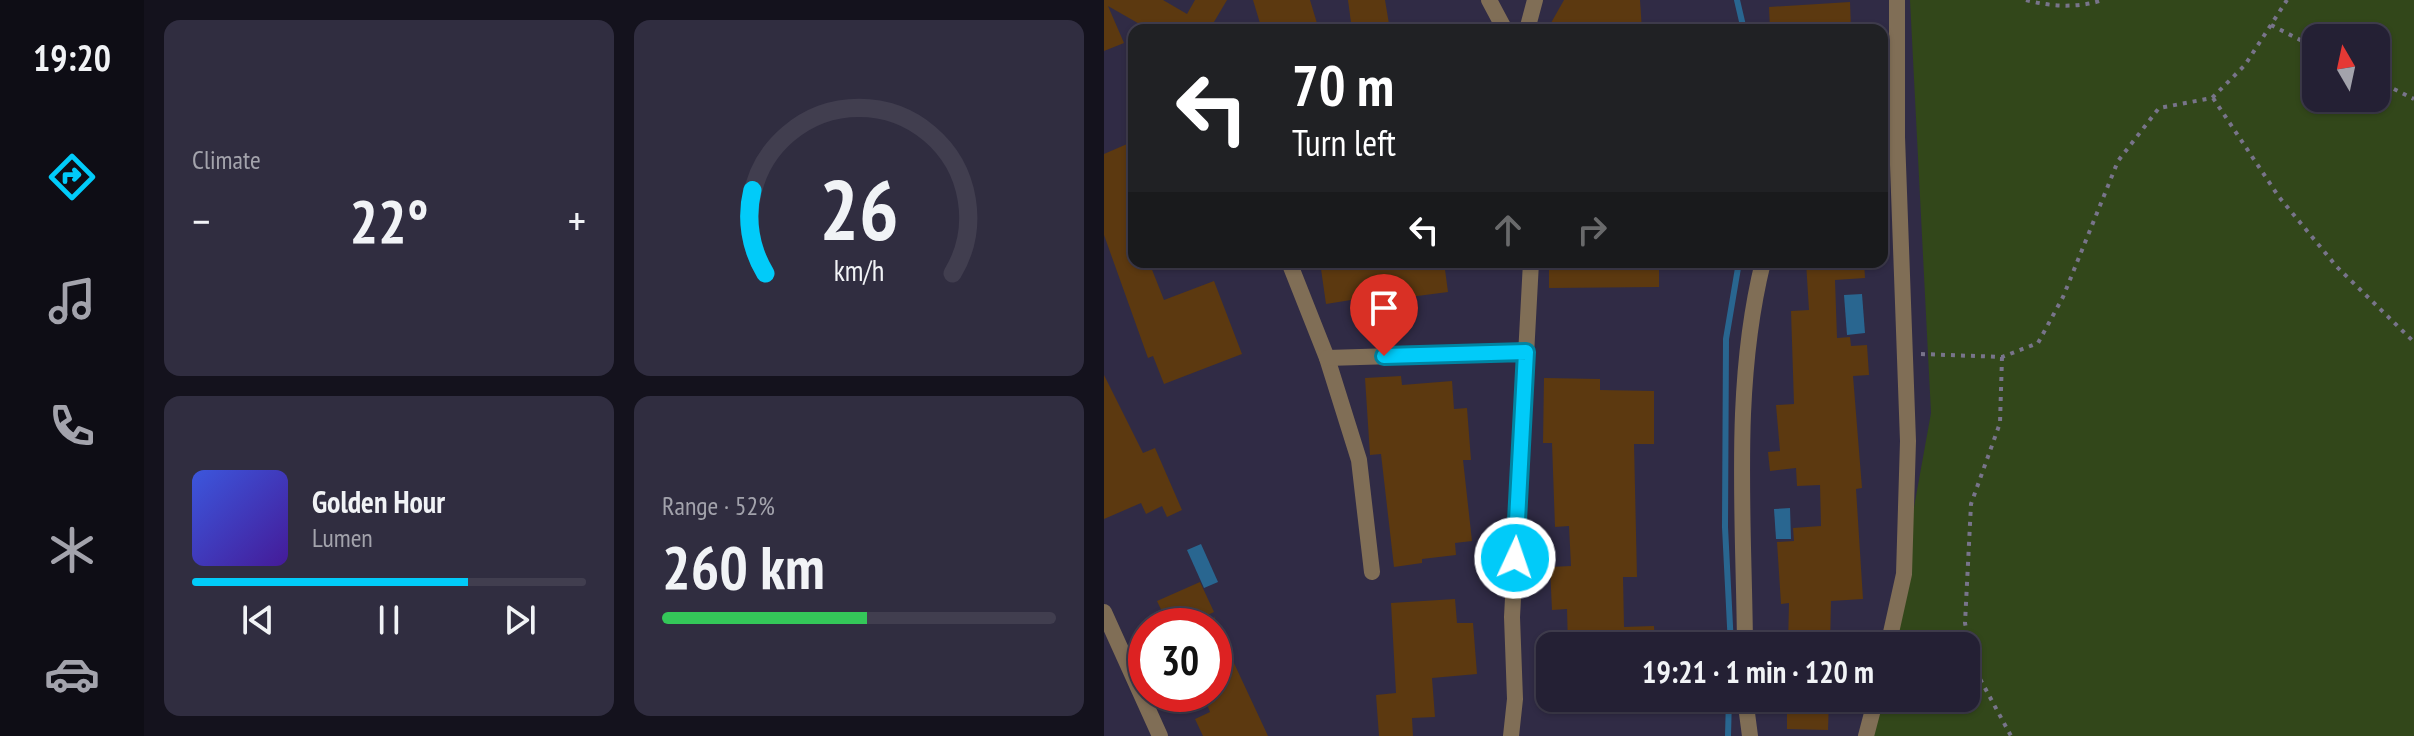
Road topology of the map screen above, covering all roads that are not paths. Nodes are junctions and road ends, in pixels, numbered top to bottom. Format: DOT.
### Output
graph roads {
  1 [pos="1489,0"];
  2 [pos="1535,0"];
  3 [pos="1897,0"];
  4 [pos="1502,24"];
  5 [pos="1529,24"];
  6 [pos="1291,268"];
  7 [pos="1531,268"];
  8 [pos="1762,268"];
  9 [pos="1526,352"];
  10 [pos="1327,358"];
  11 [pos="1372,572"];
  12 [pos="1104,612"];
  13 [pos="1745,632"];
  14 [pos="1891,632"];
  15 [pos="1747,712"];
  16 [pos="1872,712"];
  17 [pos="1160,736"];
  18 [pos="1511,736"];
  19 [pos="1750,736"];
  20 [pos="1866,736"];
  1 -- 4 [label="street"];
  2 -- 5 [label="street"];
  3 -- 14 [label="street"];
  6 -- 10 [label="street"];
  7 -- 9 [label="street"];
  8 -- 13 [label="street"];
  9 -- 10 [label="street"];
  9 -- 18 [label="street"];
  10 -- 11 [label="street"];
  12 -- 17 [label="street"];
  15 -- 19 [label="street"];
  16 -- 20 [label="street"];
}
